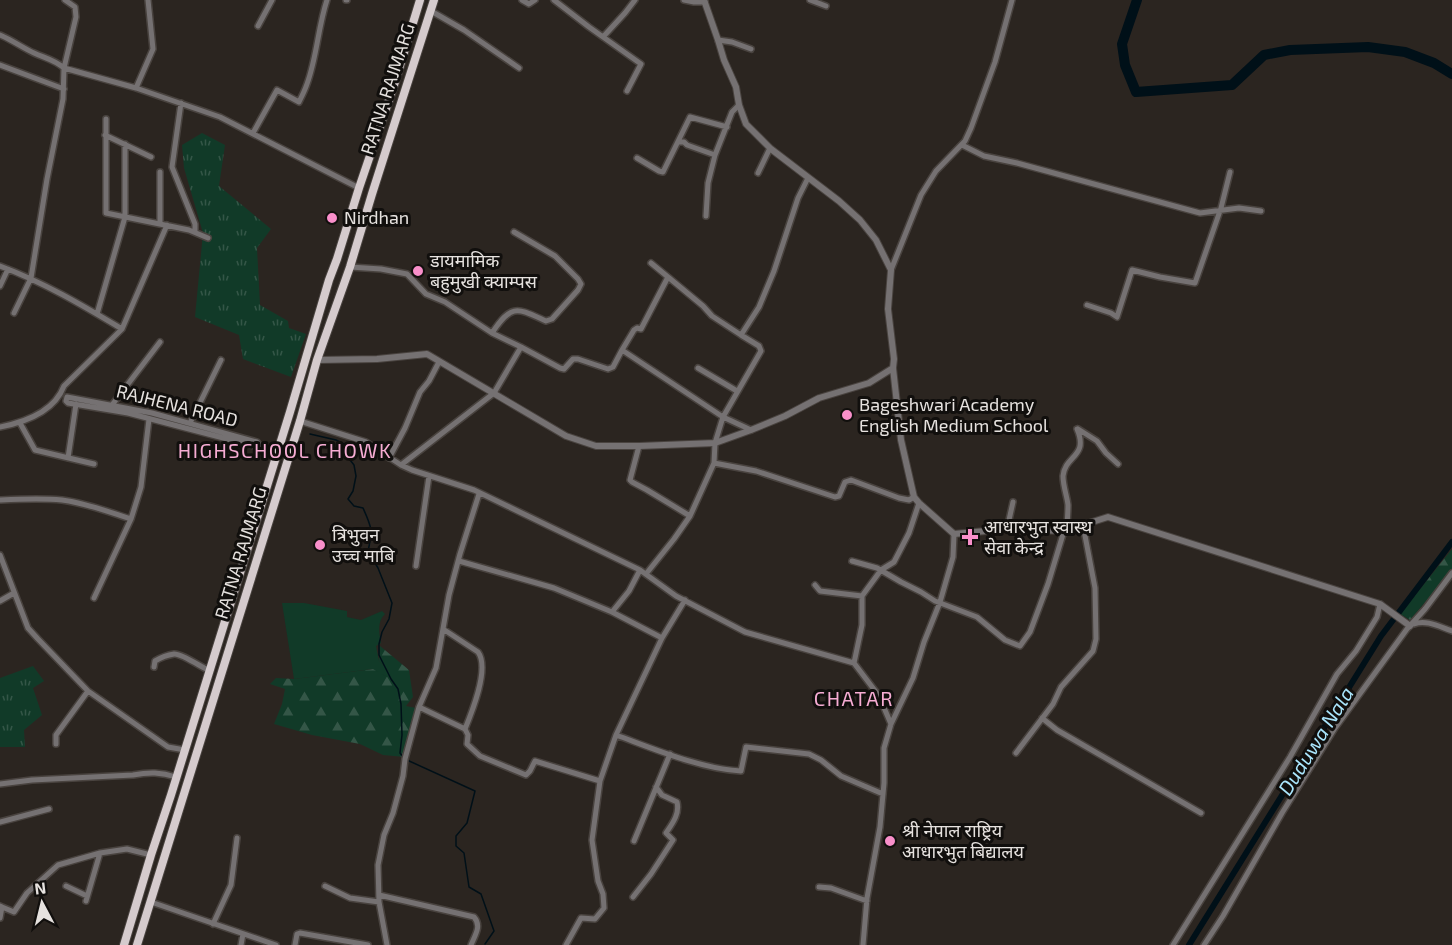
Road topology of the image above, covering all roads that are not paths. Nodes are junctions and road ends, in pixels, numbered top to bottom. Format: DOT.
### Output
graph roads {
  1 [pos="65,0"];
  2 [pos="148,0"];
  3 [pos="272,0"];
  4 [pos="327,0"];
  5 [pos="420,0"];
  6 [pos="434,0"];
  7 [pos="522,0"];
  8 [pos="535,0"];
  9 [pos="554,0"];
  10 [pos="684,0"];
  11 [pos="810,0"];
  12 [pos="1012,0"];
  13 [pos="633,1"];
  14 [pos="704,1"];
  15 [pos="826,6"];
  16 [pos="430,11"];
  17 [pos="258,26"];
  18 [pos="0,35"];
  19 [pos="603,37"];
  20 [pos="718,40"];
  21 [pos="752,49"];
  22 [pos="0,65"];
  23 [pos="64,68"];
  24 [pos="519,68"];
  25 [pos="136,88"];
  26 [pos="64,89"];
  27 [pos="627,91"];
  28 [pos="181,103"];
  29 [pos="739,105"];
  30 [pos="106,119"];
  31 [pos="727,127"];
  32 [pos="253,133"];
  33 [pos="105,135"];
  34 [pos="678,142"];
  35 [pos="125,144"];
  36 [pos="962,145"];
  37 [pos="770,148"];
  38 [pos="715,155"];
  39 [pos="151,157"];
  40 [pos="637,158"];
  41 [pos="160,172"];
  42 [pos="1230,172"];
  43 [pos="758,173"];
  44 [pos="808,178"];
  45 [pos="359,188"];
  46 [pos="1220,210"];
  47 [pos="1261,212"];
  48 [pos="706,216"];
  49 [pos="125,217"];
  50 [pos="160,224"];
  51 [pos="167,225"];
  52 [pos="195,232"];
  53 [pos="514,232"];
  54 [pos="208,238"];
  55 [pos="651,263"];
  56 [pos="0,266"];
  57 [pos="350,267"];
  58 [pos="8,269"];
  59 [pos="891,270"];
  60 [pos="668,277"];
  61 [pos="31,278"];
  62 [pos="0,286"];
  63 [pos="1087,305"];
  64 [pos="14,313"];
  65 [pos="98,314"];
  66 [pos="122,329"];
  67 [pos="492,333"];
  68 [pos="741,335"];
  69 [pos="160,342"];
  70 [pos="521,347"];
  71 [pos="622,350"];
  72 [pos="221,360"];
  73 [pos="317,360"];
  74 [pos="439,362"];
  75 [pos="698,368"];
  76 [pos="893,368"];
  77 [pos="737,391"];
  78 [pos="494,393"];
  79 [pos="66,399"];
  80 [pos="76,405"];
  81 [pos="112,405"];
  82 [pos="129,411"];
  83 [pos="723,417"];
  84 [pos="149,419"];
  85 [pos="300,421"];
  86 [pos="20,423"];
  87 [pos="190,423"];
  88 [pos="0,427"];
  89 [pos="196,428"];
  90 [pos="751,430"];
  91 [pos="715,443"];
  92 [pos="639,446"];
  93 [pos="278,450"];
  94 [pos="68,458"];
  95 [pos="389,458"];
  96 [pos="714,463"];
  97 [pos="94,464"];
  98 [pos="1119,464"];
  99 [pos="401,465"];
  100 [pos="429,476"];
  101 [pos="479,494"];
  102 [pos="0,500"];
  103 [pos="916,500"];
  104 [pos="1013,502"];
  105 [pos="690,516"];
  106 [pos="131,519"];
  107 [pos="1083,525"];
  108 [pos="1007,529"];
  109 [pos="1066,530"];
  110 [pos="954,534"];
  111 [pos="0,555"];
  112 [pos="459,561"];
  113 [pos="852,561"];
  114 [pos="416,566"];
  115 [pos="640,570"];
  116 [pos="881,570"];
  117 [pos="1452,573"];
  118 [pos="646,574"];
  119 [pos="815,585"];
  120 [pos="14,593"];
  121 [pos="862,596"];
  122 [pos="93,598"];
  123 [pos="685,600"];
  124 [pos="0,601"];
  125 [pos="940,602"];
  126 [pos="1380,604"];
  127 [pos="612,612"];
  128 [pos="1410,626"];
  129 [pos="442,629"];
  130 [pos="1452,631"];
  131 [pos="662,638"];
  132 [pos="854,663"];
  133 [pos="154,667"];
  134 [pos="210,671"];
  135 [pos="88,691"];
  136 [pos="419,707"];
  137 [pos="1042,718"];
  138 [pos="891,724"];
  139 [pos="465,729"];
  140 [pos="616,735"];
  141 [pos="56,744"];
  142 [pos="185,750"];
  143 [pos="1016,753"];
  144 [pos="670,754"];
  145 [pos="176,777"];
  146 [pos="600,781"];
  147 [pos="0,784"];
  148 [pos="656,787"];
  149 [pos="883,794"];
  150 [pos="49,809"];
  151 [pos="1201,813"];
  152 [pos="0,822"];
  153 [pos="237,838"];
  154 [pos="634,841"];
  155 [pos="100,854"];
  156 [pos="152,855"];
  157 [pos="66,886"];
  158 [pos="325,886"];
  159 [pos="819,887"];
  160 [pos="633,897"];
  161 [pos="379,898"];
  162 [pos="867,901"];
  163 [pos="151,902"];
  164 [pos="1,907"];
  165 [pos="0,918"];
  166 [pos="213,924"];
  167 [pos="243,934"];
  168 [pos="124,945"];
  169 [pos="137,945"];
  170 [pos="241,945"];
  171 [pos="276,945"];
  172 [pos="295,945"];
  173 [pos="369,945"];
  174 [pos="387,945"];
  175 [pos="471,945"];
  176 [pos="566,945"];
  177 [pos="863,945"];
  178 [pos="1173,945"];
  179 [pos="1204,945"];
  1 -- 23 [label="street"];
  2 -- 25 [label="street"];
  3 -- 17 [label="street"];
  4 -- 32 [label="street"];
  5 -- 45 [label="highway, RATNA RAJMARG"];
  6 -- 16 [label="highway, RATNA RAJMARG"];
  7 -- 8 [label="street"];
  9 -- 19 [label="street"];
  10 -- 14 [label="street"];
  11 -- 15 [label="street"];
  12 -- 36 [label="street"];
  13 -- 19 [label="street"];
  14 -- 20 [label="street"];
  16 -- 24 [label="street"];
  16 -- 57 [label="highway, RATNA RAJMARG"];
  18 -- 23 [label="street"];
  19 -- 27 [label="street"];
  20 -- 21 [label="street"];
  20 -- 29 [label="street"];
  22 -- 26 [label="street"];
  23 -- 25 [label="street"];
  23 -- 26 [label="street"];
  25 -- 28 [label="street"];
  26 -- 61 [label="street"];
  28 -- 32 [label="street"];
  28 -- 52 [label="street"];
  29 -- 31 [label="street"];
  29 -- 37 [label="street"];
  30 -- 33 [label="street"];
  31 -- 34 [label="street"];
  31 -- 38 [label="street"];
  32 -- 45 [label="street"];
  33 -- 35 [label="street"];
  33 -- 49 [label="street"];
  34 -- 38 [label="street"];
  34 -- 40 [label="street"];
  35 -- 39 [label="street"];
  35 -- 49 [label="street"];
  36 -- 46 [label="street"];
  36 -- 59 [label="street"];
  37 -- 43 [label="street"];
  37 -- 44 [label="street"];
  38 -- 48 [label="street"];
  41 -- 50 [label="street"];
  42 -- 46 [label="street"];
  44 -- 59 [label="street"];
  44 -- 68 [label="street"];
  45 -- 93 [label="highway, RATNA RAJMARG"];
  46 -- 47 [label="street"];
  46 -- 63 [label="street"];
  49 -- 50 [label="street"];
  49 -- 65 [label="street"];
  50 -- 51 [label="street"];
  51 -- 52 [label="street"];
  51 -- 66 [label="street"];
  52 -- 54 [label="street"];
  53 -- 67 [label="street"];
  55 -- 60 [label="street"];
  56 -- 58 [label="street"];
  57 -- 67 [label="street"];
  57 -- 73 [label="highway, RATNA RAJMARG"];
  58 -- 61 [label="street"];
  58 -- 62 [label="street"];
  59 -- 76 [label="street"];
  60 -- 68 [label="street"];
  60 -- 71 [label="street"];
  61 -- 64 [label="street"];
  61 -- 65 [label="street"];
  65 -- 66 [label="street"];
  66 -- 79 [label="street"];
  67 -- 70 [label="street"];
  68 -- 77 [label="street"];
  69 -- 81 [label="street"];
  70 -- 71 [label="street"];
  70 -- 78 [label="street"];
  71 -- 83 [label="street"];
  72 -- 87 [label="street"];
  73 -- 74 [label="street"];
  73 -- 85 [label="highway, RATNA RAJMARG"];
  74 -- 78 [label="street"];
  74 -- 95 [label="street"];
  75 -- 77 [label="street"];
  76 -- 90 [label="street"];
  76 -- 103 [label="street"];
  77 -- 83 [label="street"];
  78 -- 92 [label="street"];
  78 -- 99 [label="street"];
  79 -- 80 [label="street, RAJHENA ROAD"];
  79 -- 81 [label="street, RAJHENA ROAD"];
  79 -- 86 [label="street"];
  80 -- 82 [label="street, RAJHENA ROAD"];
  80 -- 94 [label="street"];
  81 -- 82 [label="street, RAJHENA ROAD"];
  82 -- 84 [label="street, RAJHENA ROAD"];
  82 -- 87 [label="street, RAJHENA ROAD"];
  83 -- 90 [label="street"];
  83 -- 91 [label="street"];
  84 -- 89 [label="street, RAJHENA ROAD"];
  84 -- 106 [label="street"];
  85 -- 95 [label="street"];
  85 -- 163 [label="highway, RATNA RAJMARG"];
  86 -- 88 [label="street"];
  86 -- 94 [label="street"];
  87 -- 89 [label="street, RAJHENA ROAD"];
  89 -- 93 [label="street, RAJHENA ROAD"];
  90 -- 91 [label="street"];
  91 -- 92 [label="street"];
  91 -- 96 [label="street"];
  92 -- 105 [label="street"];
  93 -- 134 [label="highway, RATNA RAJMARG"];
  94 -- 97 [label="street"];
  95 -- 99 [label="street"];
  96 -- 103 [label="street"];
  96 -- 105 [label="street"];
  98 -- 109 [label="street"];
  99 -- 100 [label="street"];
  100 -- 101 [label="street"];
  100 -- 114 [label="street"];
  101 -- 112 [label="street"];
  101 -- 115 [label="street"];
  102 -- 106 [label="street"];
  103 -- 110 [label="street"];
  103 -- 116 [label="street"];
  104 -- 108 [label="street"];
  105 -- 118 [label="street"];
  106 -- 122 [label="street"];
  107 -- 109 [label="street"];
  107 -- 126 [label="street"];
  107 -- 137 [label="street"];
  108 -- 109 [label="street"];
  108 -- 110 [label="street"];
  109 -- 125 [label="street"];
  110 -- 125 [label="street"];
  111 -- 120 [label="street"];
  112 -- 127 [label="street"];
  112 -- 129 [label="street"];
  113 -- 116 [label="street"];
  115 -- 118 [label="street"];
  115 -- 127 [label="street"];
  116 -- 121 [label="street"];
  116 -- 125 [label="street"];
  117 -- 128 [label="street"];
  118 -- 123 [label="street"];
  119 -- 121 [label="street"];
  120 -- 124 [label="street"];
  120 -- 135 [label="street"];
  121 -- 132 [label="street"];
  123 -- 131 [label="street"];
  123 -- 132 [label="street"];
  125 -- 138 [label="street"];
  126 -- 128 [label="street"];
  126 -- 178 [label="street"];
  127 -- 131 [label="street"];
  128 -- 130 [label="street"];
  128 -- 179 [label="street"];
  129 -- 136 [label="street"];
  129 -- 139 [label="street"];
  131 -- 140 [label="street"];
  132 -- 138 [label="street"];
  133 -- 134 [label="street"];
  134 -- 142 [label="highway, RATNA RAJMARG"];
  135 -- 141 [label="street"];
  135 -- 142 [label="street"];
  136 -- 139 [label="street"];
  136 -- 161 [label="street"];
  137 -- 143 [label="street"];
  137 -- 151 [label="street"];
  138 -- 149 [label="street"];
  139 -- 146 [label="street"];
  140 -- 144 [label="street"];
  140 -- 146 [label="street"];
  142 -- 145 [label="highway, RATNA RAJMARG"];
  144 -- 148 [label="street"];
  144 -- 149 [label="street"];
  145 -- 147 [label="street"];
  145 -- 156 [label="highway, RATNA RAJMARG"];
  146 -- 176 [label="street"];
  148 -- 154 [label="street"];
  148 -- 160 [label="street"];
  149 -- 162 [label="street"];
  150 -- 152 [label="street"];
  153 -- 166 [label="street"];
  155 -- 156 [label="street"];
  155 -- 157 [label="street"];
  155 -- 164 [label="street"];
  156 -- 168 [label="highway, RATNA RAJMARG"];
  158 -- 161 [label="street"];
  159 -- 162 [label="street"];
  161 -- 174 [label="street"];
  161 -- 175 [label="street"];
  162 -- 177 [label="street"];
  163 -- 166 [label="street"];
  163 -- 169 [label="highway, RATNA RAJMARG"];
  164 -- 165 [label="street"];
  166 -- 167 [label="street"];
  167 -- 170 [label="street"];
  167 -- 171 [label="street"];
  172 -- 173 [label="street"];
}
